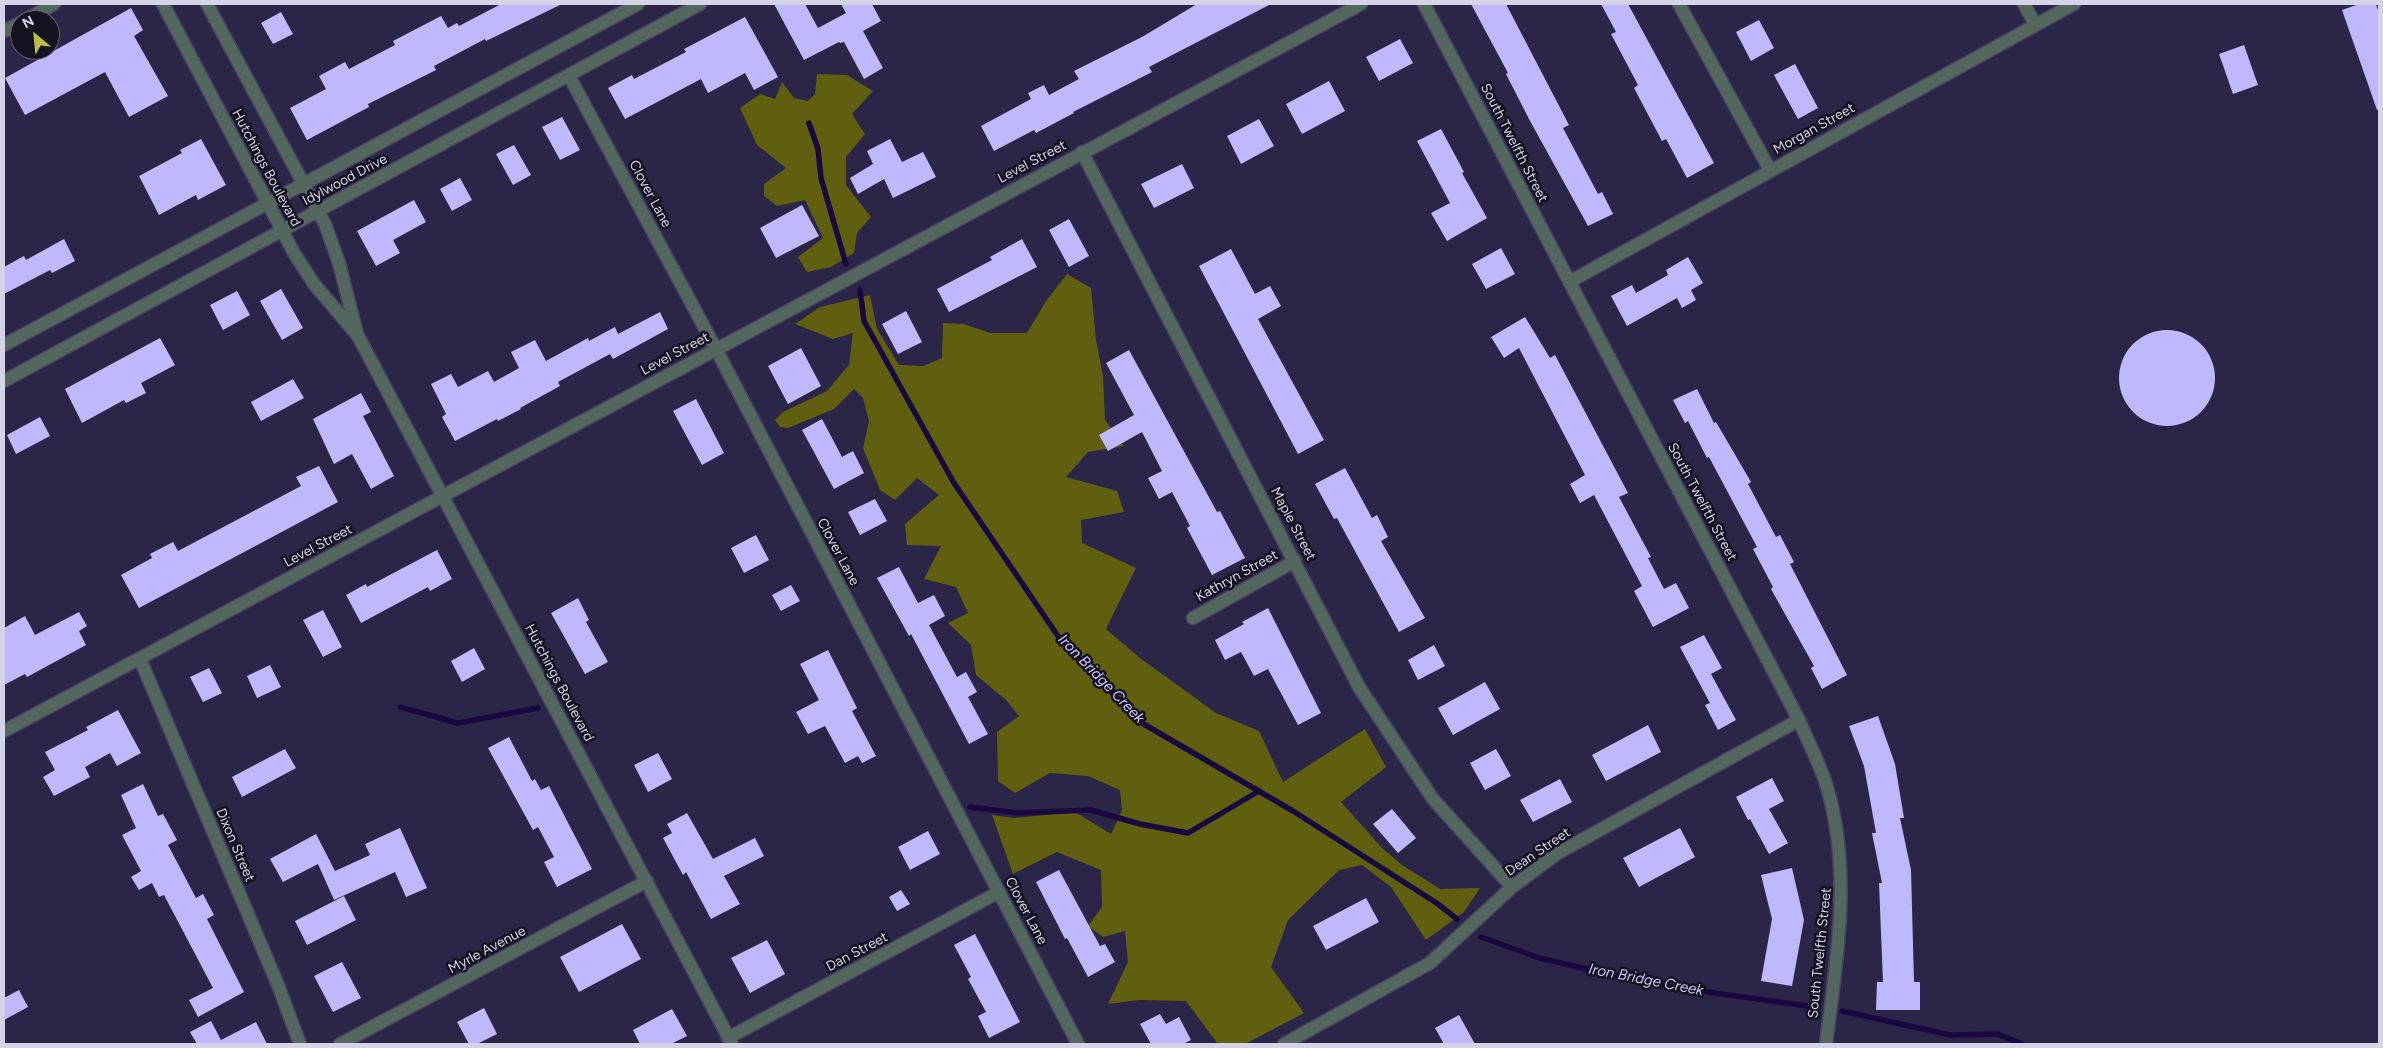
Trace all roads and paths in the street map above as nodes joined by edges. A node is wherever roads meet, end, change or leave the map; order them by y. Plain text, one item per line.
1 (163, 4) edge
2 (207, 4) edge
3 (638, 4) edge
4 (700, 4) edge
5 (1361, 4) edge
6 (1424, 4) edge
7 (1679, 4) edge
8 (2024, 4) edge
9 (2074, 4) edge
10 (2035, 24) junction
11 (569, 76) junction
12 (1082, 152) junction
13 (1770, 170) junction
14 (304, 184) junction
15 (268, 204) junction
16 (319, 211) junction
17 (283, 231) junction
18 (1569, 282) junction
19 (358, 336) junction
20 (4, 345) edge
21 (716, 349) junction
22 (4, 381) edge
23 (443, 496) junction
24 (1295, 561) junction
25 (1193, 618) dead end
26 (140, 659) junction
27 (1799, 720) junction
28 (4, 731) edge
29 (647, 882) junction
30 (1512, 887) junction
31 (999, 892) junction
32 (730, 1041) edge
33 (300, 1044) edge
34 (340, 1044) edge
35 (1078, 1044) edge
36 (1284, 1044) edge
37 (1826, 1044) edge

1 - 15 street, Hutchings Boulevard
2 - 14 street, Hutchings Boulevard
3 - 14 street, Idylwood Drive
4 - 11 street, Idylwood Drive
5 - 12 street, Level Street
6 - 18 street, South Twelfth Street
7 - 13 street
8 - 10 street
9 - 10 street, Morgan Street
10 - 13 street, Morgan Street
11 - 16 street, Idylwood Drive
11 - 21 street, Clover Lane
12 - 21 street, Level Street
12 - 24 street, Maple Street
13 - 18 street, Morgan Street
14 - 15 street, Idylwood Drive
14 - 16 street, Hutchings Boulevard
15 - 17 street, Hutchings Boulevard
15 - 20 street, Idylwood Drive
16 - 17 street, Idylwood Drive
16 - 19 street, Hutchings Boulevard
17 - 19 street, Hutchings Boulevard
17 - 22 street, Idylwood Drive
18 - 27 street, South Twelfth Street
19 - 23 street, Hutchings Boulevard
21 - 23 street, Level Street
21 - 31 street, Clover Lane
23 - 26 street, Level Street
23 - 29 street, Hutchings Boulevard
24 - 25 street, Kathryn Street
24 - 30 street, Maple Street
26 - 28 street, Level Street
26 - 33 street, Dixon Street
27 - 30 street, Dean Street
27 - 37 street, South Twelfth Street
29 - 32 street, Hutchings Boulevard
29 - 34 street, Myrle Avenue
30 - 36 street, Dean Street
31 - 32 street, Dan Street
31 - 35 street, Clover Lane

